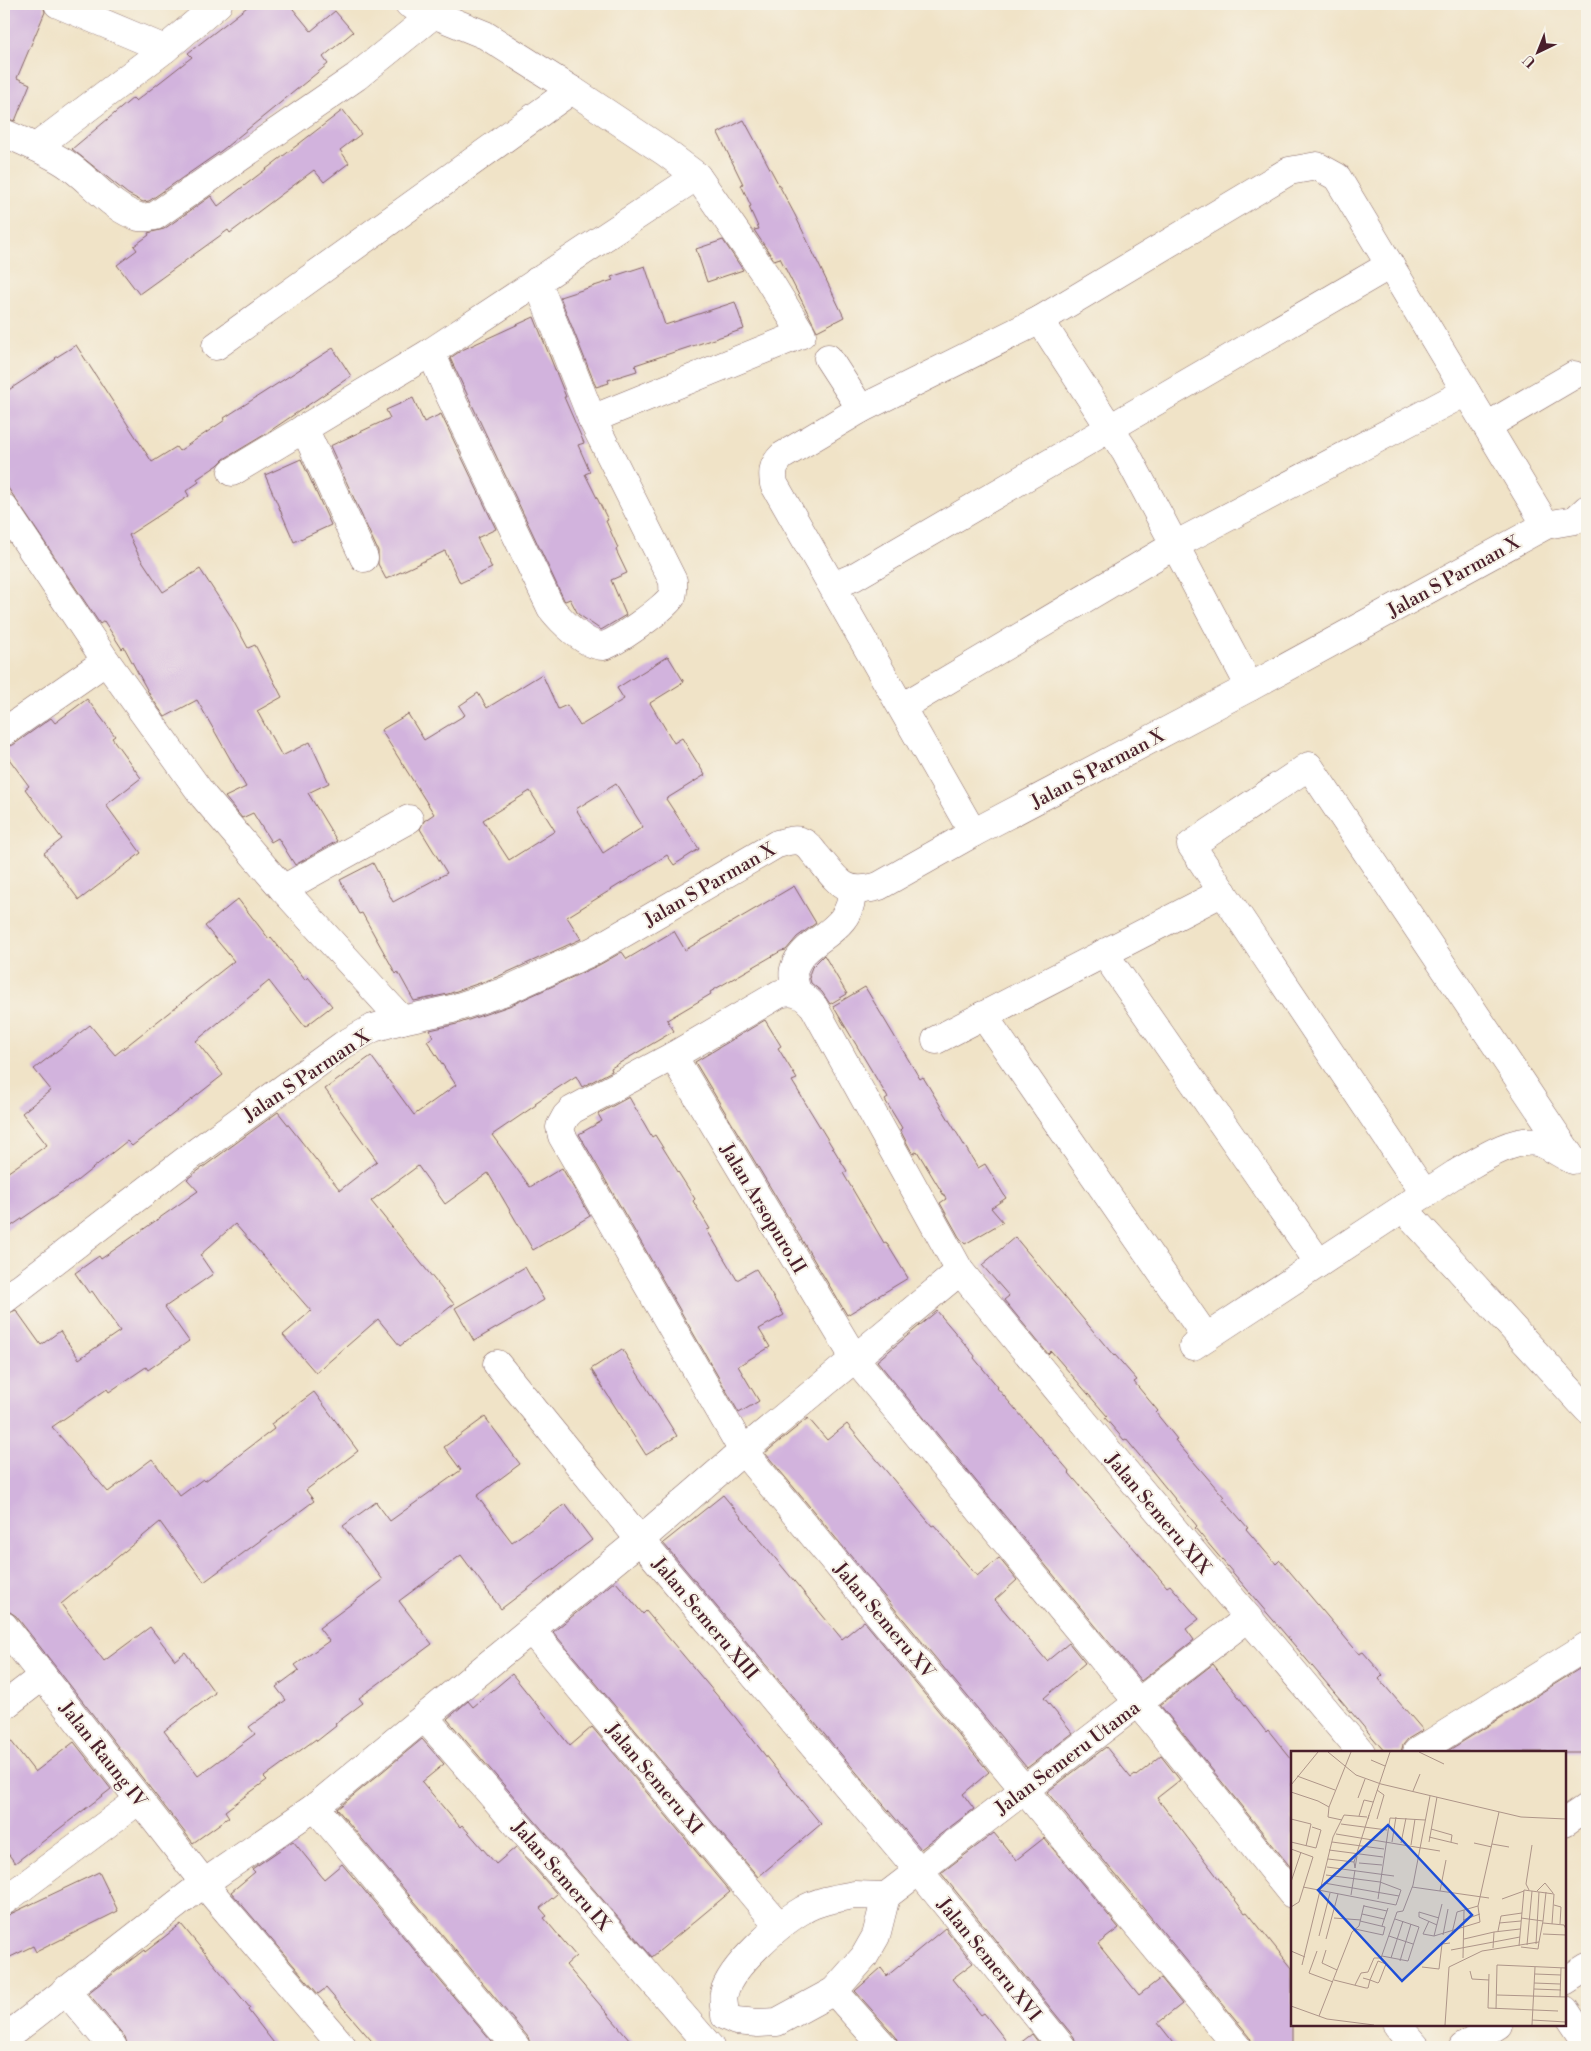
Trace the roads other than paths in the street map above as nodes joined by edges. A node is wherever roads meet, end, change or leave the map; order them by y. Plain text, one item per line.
1 (58, 4) edge
2 (218, 4) edge
3 (409, 4) edge
4 (434, 14) junction
5 (165, 49) junction
6 (572, 90) junction
7 (4, 132) edge
8 (36, 147) junction
9 (697, 176) junction
10 (1390, 265) junction
11 (537, 281) junction
12 (1040, 320) junction
13 (216, 346) dead end
14 (431, 352) junction
15 (828, 358) dead end
16 (1574, 375) dead end
17 (1466, 392) junction
18 (861, 409) junction
19 (592, 420) junction
20 (1487, 426) junction
21 (304, 428) junction
22 (1111, 428) junction
23 (232, 472) dead end
24 (4, 508) edge
25 (1587, 509) edge
26 (1546, 525) junction
27 (1175, 545) junction
28 (364, 558) dead end
29 (833, 586) junction
30 (106, 661) junction
31 (1250, 687) junction
32 (902, 708) junction
33 (4, 732) edge
34 (408, 819) dead end
35 (974, 833) junction
36 (284, 889) junction
37 (852, 889) junction
38 (1223, 892) junction
39 (1104, 953) junction
40 (797, 992) junction
41 (983, 1015) junction
42 (402, 1020) junction
43 (936, 1040) dead end
44 (673, 1056) junction
45 (1580, 1165) edge
46 (1414, 1201) junction
47 (1319, 1263) junction
48 (960, 1271) junction
49 (4, 1300) edge
50 (855, 1359) junction
51 (497, 1364) dead end
52 (1587, 1409) edge
53 (743, 1451) junction
54 (640, 1540) junction
55 (1248, 1618) junction
56 (4, 1626) edge
57 (531, 1630) junction
58 (1587, 1646) edge
59 (43, 1676) junction
60 (1138, 1702) junction
61 (4, 1706) edge
62 (425, 1718) junction
63 (1360, 1751) edge
64 (1419, 1751) edge
65 (1026, 1789) junction
66 (139, 1800) junction
67 (315, 1807) junction
68 (1587, 1807) edge
69 (1566, 1821) edge
70 (918, 1870) junction
71 (204, 1882) junction
72 (1291, 1893) edge
73 (886, 1896) junction
74 (4, 1901) edge
75 (780, 1926) junction
76 (1587, 1967) edge
77 (1566, 1980) edge
78 (65, 1990) junction
79 (834, 1991) junction
80 (1566, 2012) edge
81 (725, 2016) junction
82 (1398, 2026) edge
83 (1496, 2026) edge
84 (4, 2039) edge
85 (696, 2043) edge
86 (1587, 2043) edge
87 (113, 2047) edge
88 (343, 2047) edge
89 (516, 2047) edge
90 (884, 2047) edge
91 (1062, 2047) edge
92 (1238, 2047) edge
93 (1416, 2047) edge
94 (1463, 2047) edge

1 - 5 street
2 - 5 street
3 - 4 street
4 - 6 street
4 - 8 street
5 - 8 street
6 - 9 street
6 - 13 street
7 - 8 street
9 - 11 street
9 - 19 street
10 - 12 street
10 - 17 street
10 - 22 street
11 - 14 street
11 - 19 street
12 - 18 street
12 - 22 street
14 - 19 street
14 - 21 street
15 - 18 street
16 - 20 street
17 - 20 street
17 - 27 street
18 - 29 street
20 - 26 street
21 - 23 street
21 - 28 street
22 - 27 street
22 - 29 street
24 - 30 street
25 - 26 street, Jalan S Parman X
26 - 31 street, Jalan S Parman X
27 - 31 street
27 - 32 street
29 - 32 street
30 - 33 street
30 - 36 street
31 - 35 street, Jalan S Parman X
32 - 35 street
34 - 36 street
35 - 37 street, Jalan S Parman X
36 - 42 street
37 - 40 street
37 - 42 street, Jalan S Parman X
38 - 39 street
38 - 45 street
38 - 46 street
39 - 41 street
39 - 47 street
40 - 44 street, Jalan Semeru XV
40 - 48 street, Jalan Semeru XIX
41 - 43 street
41 - 47 street
42 - 49 street, Jalan S Parman X
44 - 50 street, Jalan Arsopuro.II
44 - 53 street, Jalan Semeru XV
45 - 46 street
46 - 47 street
46 - 52 street
48 - 50 street
48 - 55 street, Jalan Semeru XIX
50 - 53 street
50 - 60 street, Jalan Arsopuro.II
51 - 54 street, Jalan Semeru XIII
53 - 54 street
53 - 65 street, Jalan Semeru XV
54 - 57 street
54 - 70 street, Jalan Semeru XIII
55 - 60 street, Jalan Semeru Utama
55 - 63 street, Jalan Semeru XIX
56 - 59 street, Jalan Raung IV
57 - 62 street
57 - 75 street, Jalan Semeru XI
58 - 64 street
59 - 61 street
59 - 66 street, Jalan Raung IV
60 - 65 street, Jalan Semeru Utama
60 - 72 street, Jalan Arsopuro.II
62 - 67 street
62 - 85 street, Jalan Semeru IX
65 - 70 street, Jalan Semeru Utama
65 - 92 street, Jalan Semeru XV
66 - 71 street, Jalan Raung IV
66 - 74 street
67 - 71 street
67 - 89 street
68 - 69 street
70 - 73 street, Jalan Semeru Utama
70 - 91 street, Jalan Semeru XVI
71 - 78 street
71 - 88 street, Jalan Raung IV
73 - 75 street
73 - 79 street
75 - 81 street
76 - 77 street
78 - 84 street
78 - 87 street
79 - 81 street
79 - 90 street
80 - 86 street
81 - 85 street
82 - 93 street
83 - 94 street

